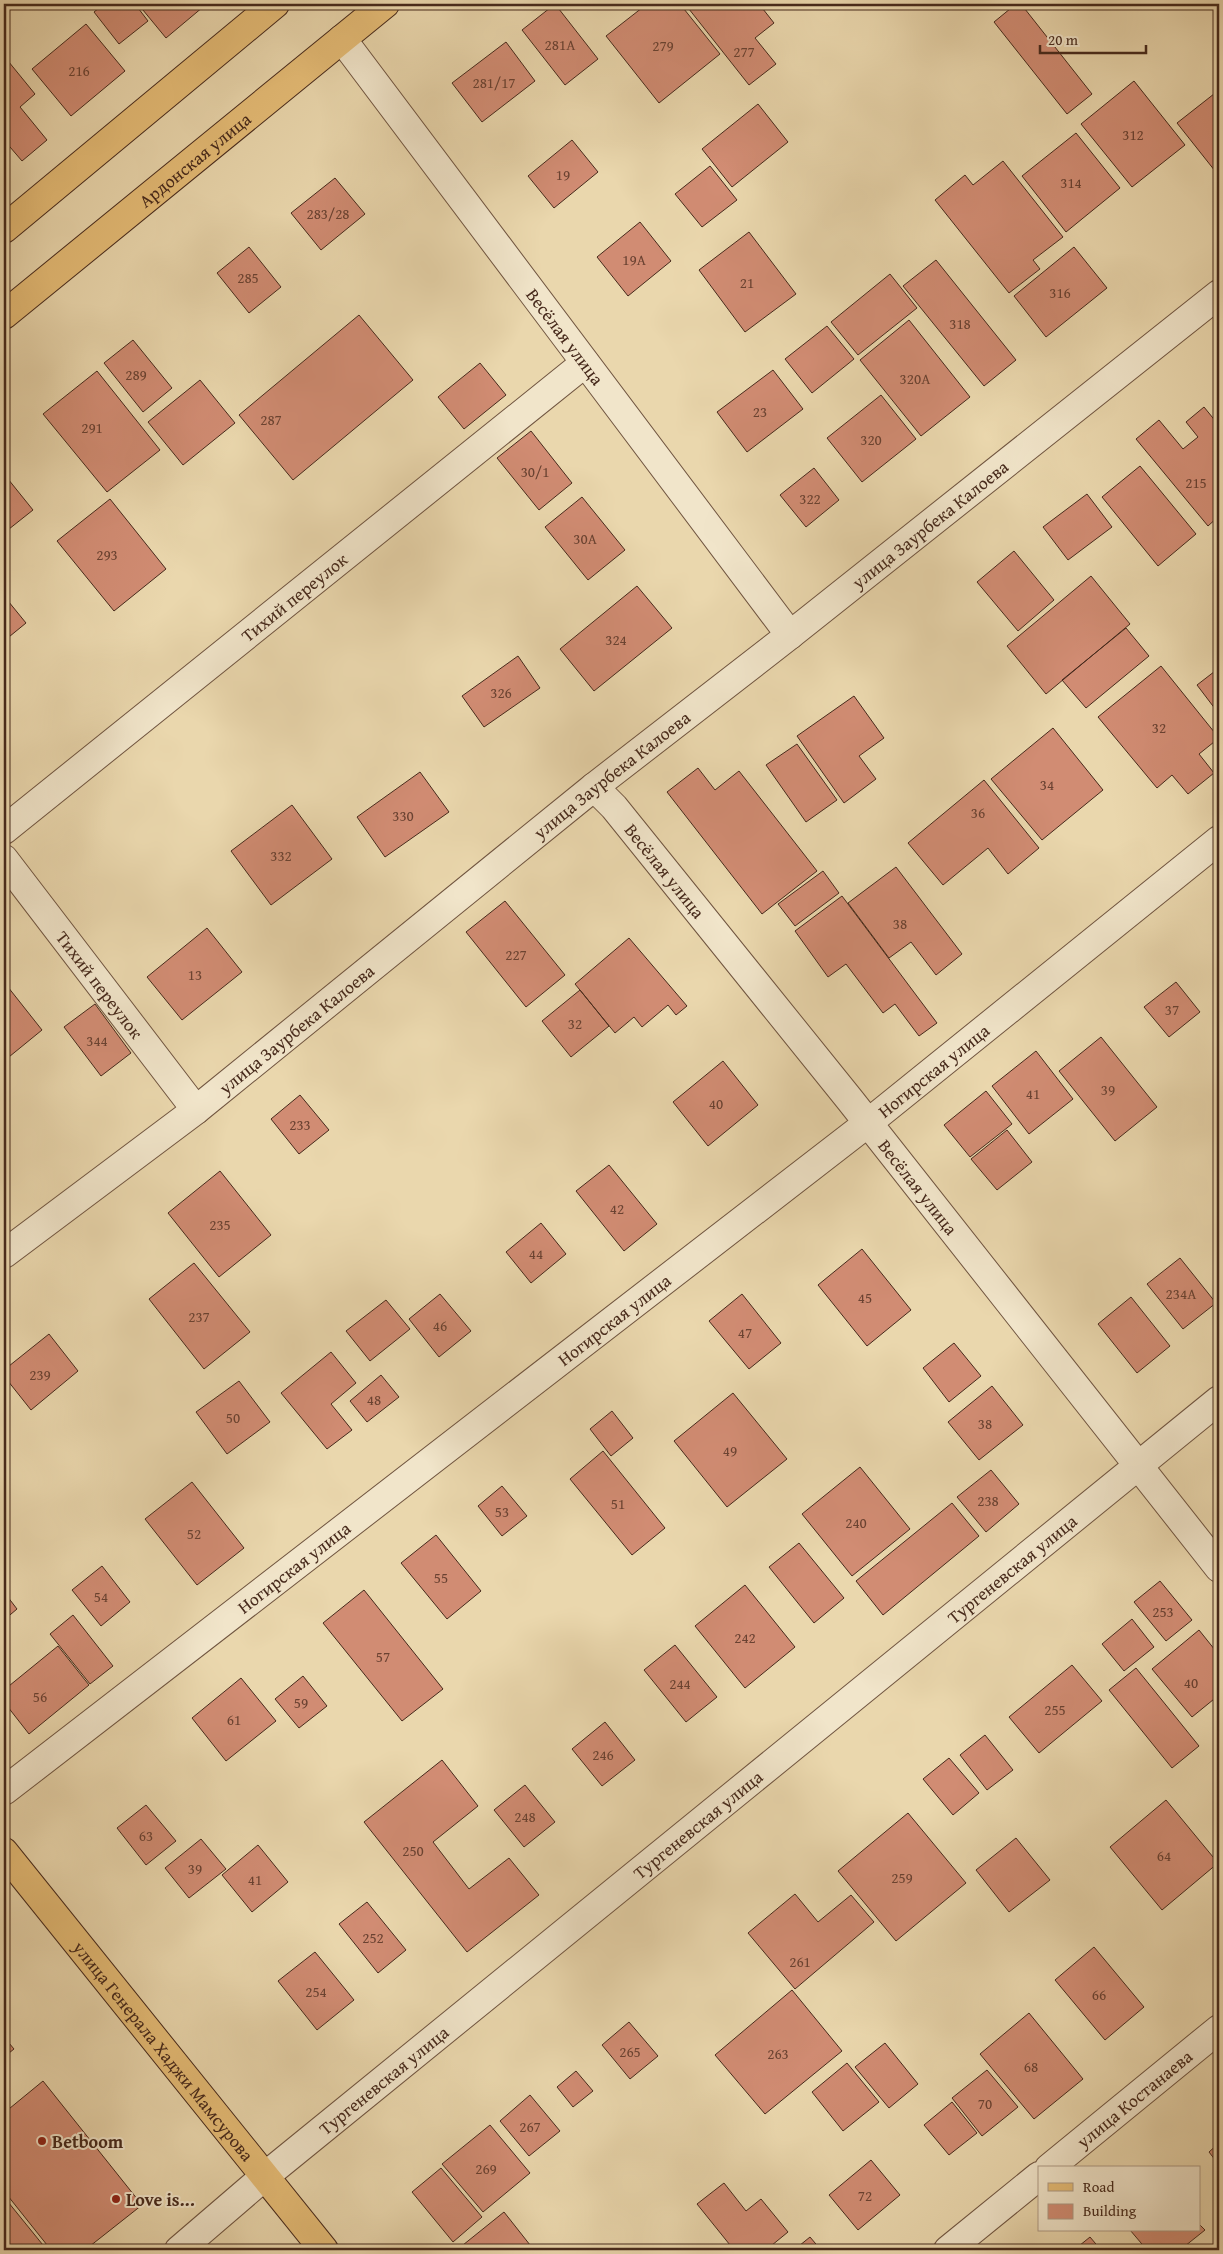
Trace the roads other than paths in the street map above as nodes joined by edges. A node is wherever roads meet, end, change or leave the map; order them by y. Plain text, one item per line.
1 (275, 4) edge
2 (385, 4) edge
3 (342, 39) junction
4 (4, 228) edge
5 (1219, 294) edge
6 (4, 315) edge
7 (585, 363) junction
8 (790, 635) junction
9 (594, 787) junction
10 (4, 830) edge
11 (1219, 840) edge
12 (4, 859) edge
13 (196, 1110) junction
14 (868, 1123) junction
15 (4, 1254) edge
16 (1219, 1400) edge
17 (1138, 1467) junction
18 (1219, 1568) edge
19 (4, 1791) edge
20 (4, 1852) edge
21 (1219, 2029) edge
22 (1051, 2166) edge
23 (264, 2177) junction
24 (1038, 2177) edge
25 (179, 2250) edge
26 (324, 2250) edge
27 (948, 2250) edge

1 - 4 main road
2 - 3 main road, Ардонская улица
3 - 6 main road, Ардонская улица
3 - 7 street, Весёлая улица
5 - 8 street, улица Заурбека Калоева
7 - 8 street, Весёлая улица
7 - 10 street, Тихий переулок
8 - 9 street, улица Заурбека Калоева
9 - 13 street, улица Заурбека Калоева
9 - 14 street, Весёлая улица
11 - 14 street, Ногирская улица
12 - 13 street, Тихий переулок
13 - 15 street, улица Заурбека Калоева
14 - 17 street, Весёлая улица
14 - 19 street, Ногирская улица
16 - 17 street, Тургеневская улица
17 - 18 street, Весёлая улица
17 - 23 street, Тургеневская улица
20 - 23 main road, улица Генерала Хаджи Мамсурова
21 - 22 street, улица Костанаева
23 - 25 street, Тургеневская улица
23 - 26 main road, улица Генерала Хаджи Мамсурова
24 - 27 street

